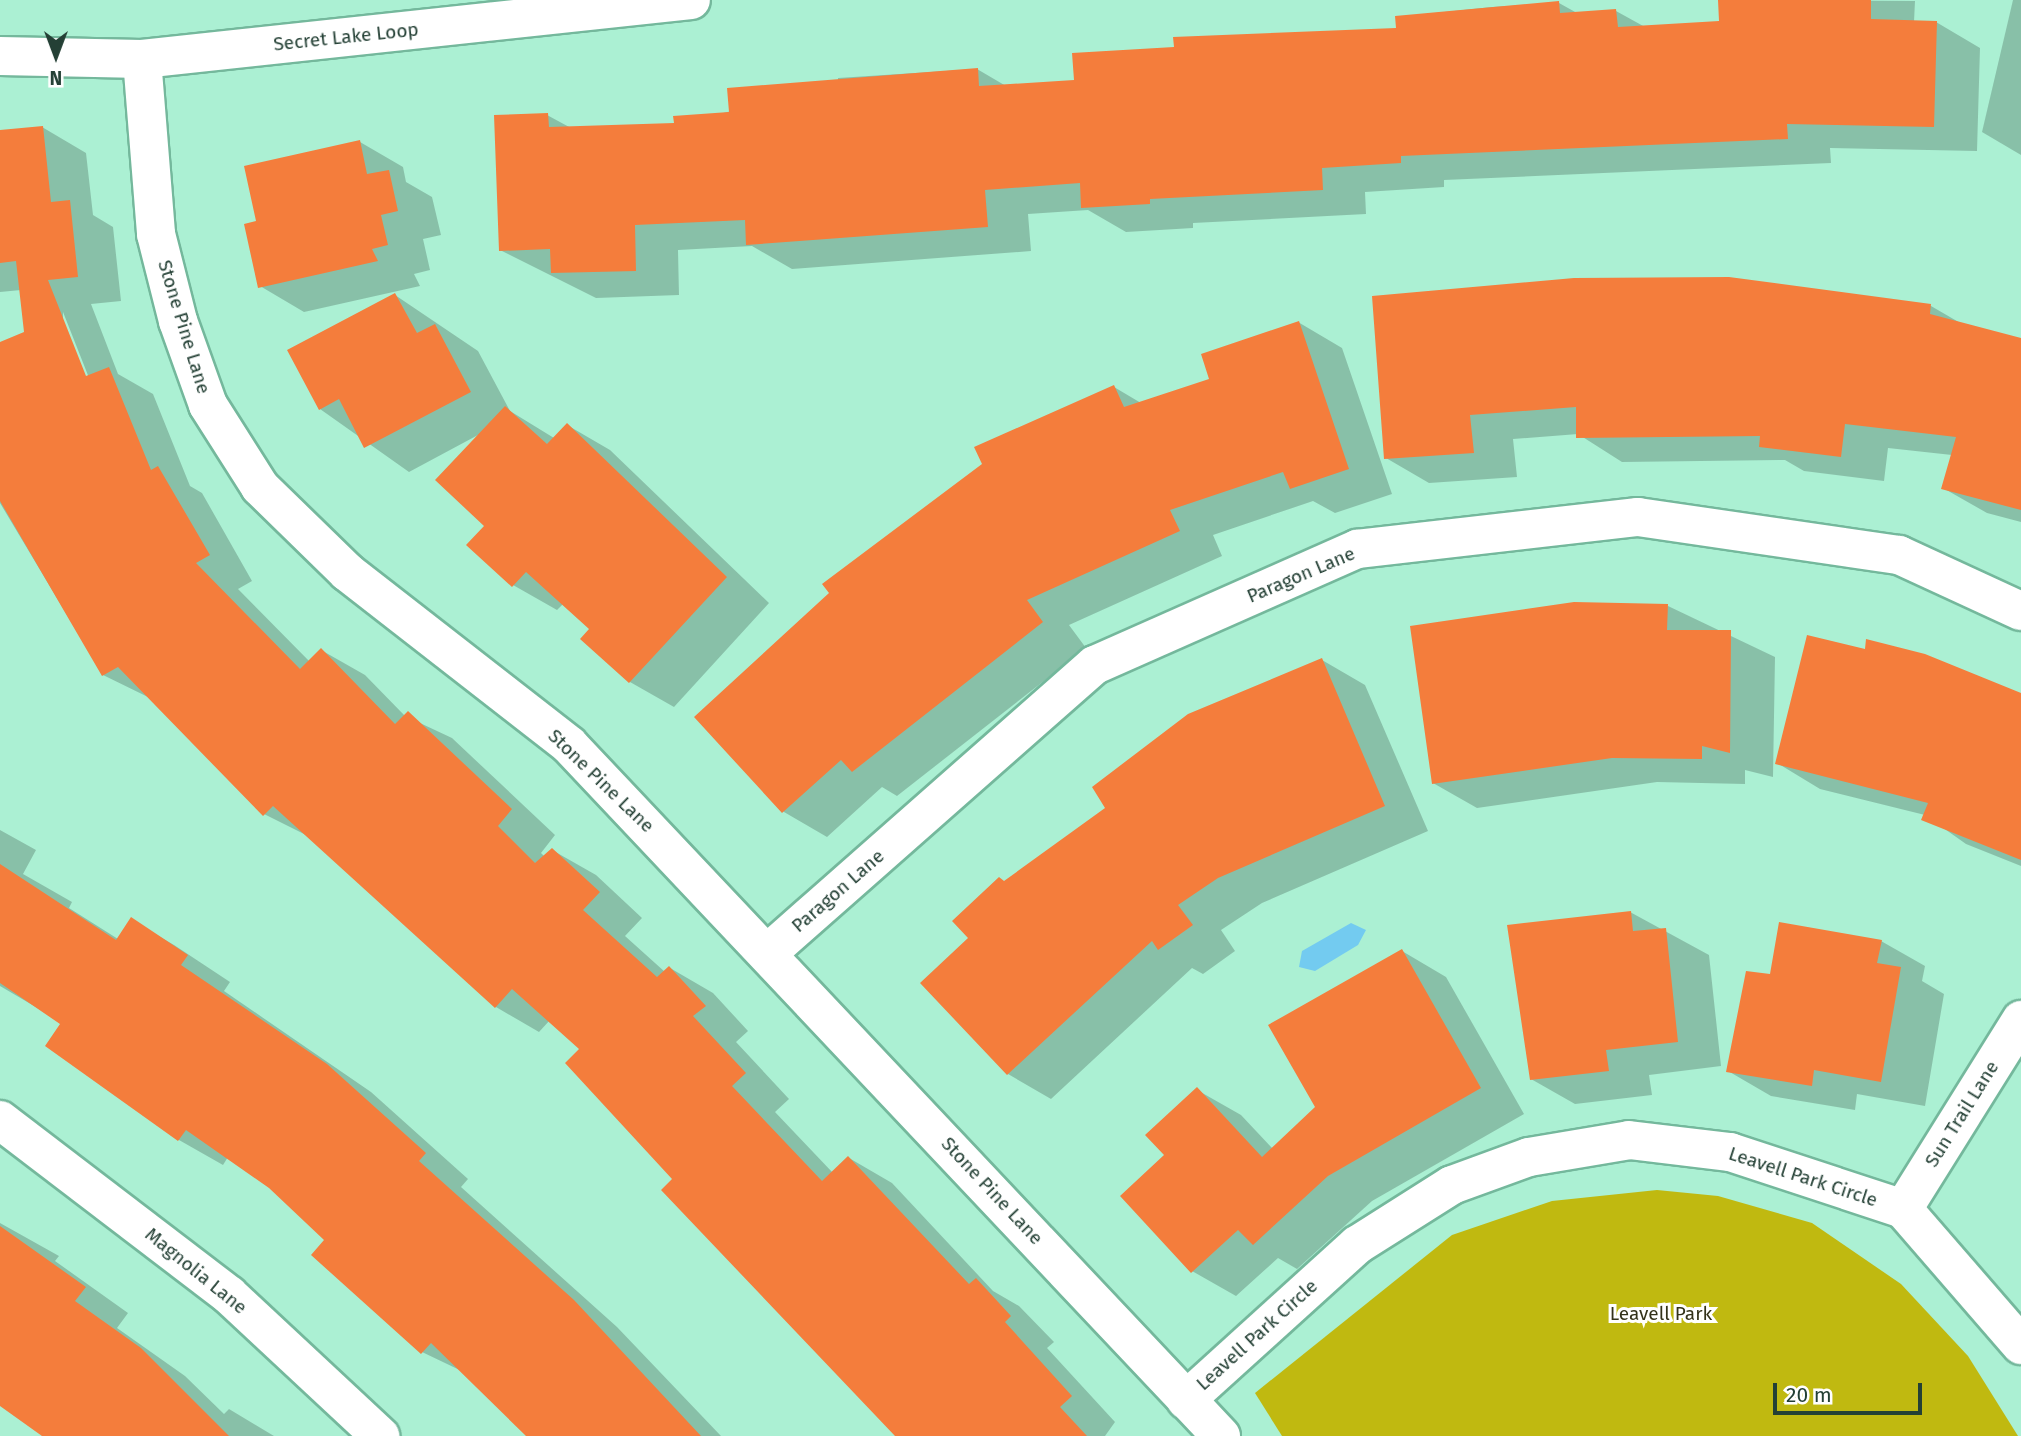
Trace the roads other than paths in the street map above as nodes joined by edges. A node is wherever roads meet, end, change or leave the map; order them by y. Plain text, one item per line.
1 (691, 0) edge
2 (0, 56) edge
3 (142, 59) junction
4 (2021, 611) edge
5 (769, 952) junction
6 (2021, 1020) edge
7 (0, 1120) edge
8 (1903, 1209) junction
9 (2021, 1345) edge
10 (1185, 1400) junction
11 (380, 1436) edge
12 (1222, 1436) edge

1 - 3 street, Secret Lake Loop
2 - 3 street, Secret Lake Loop
3 - 5 street, Stone Pine Lane
4 - 5 street, Paragon Lane
5 - 10 street, Stone Pine Lane
6 - 8 street, Sun Trail Lane
7 - 11 street, Magnolia Lane
8 - 9 street, Leavell Park Circle
8 - 10 street, Leavell Park Circle
10 - 12 street, Stone Pine Lane

